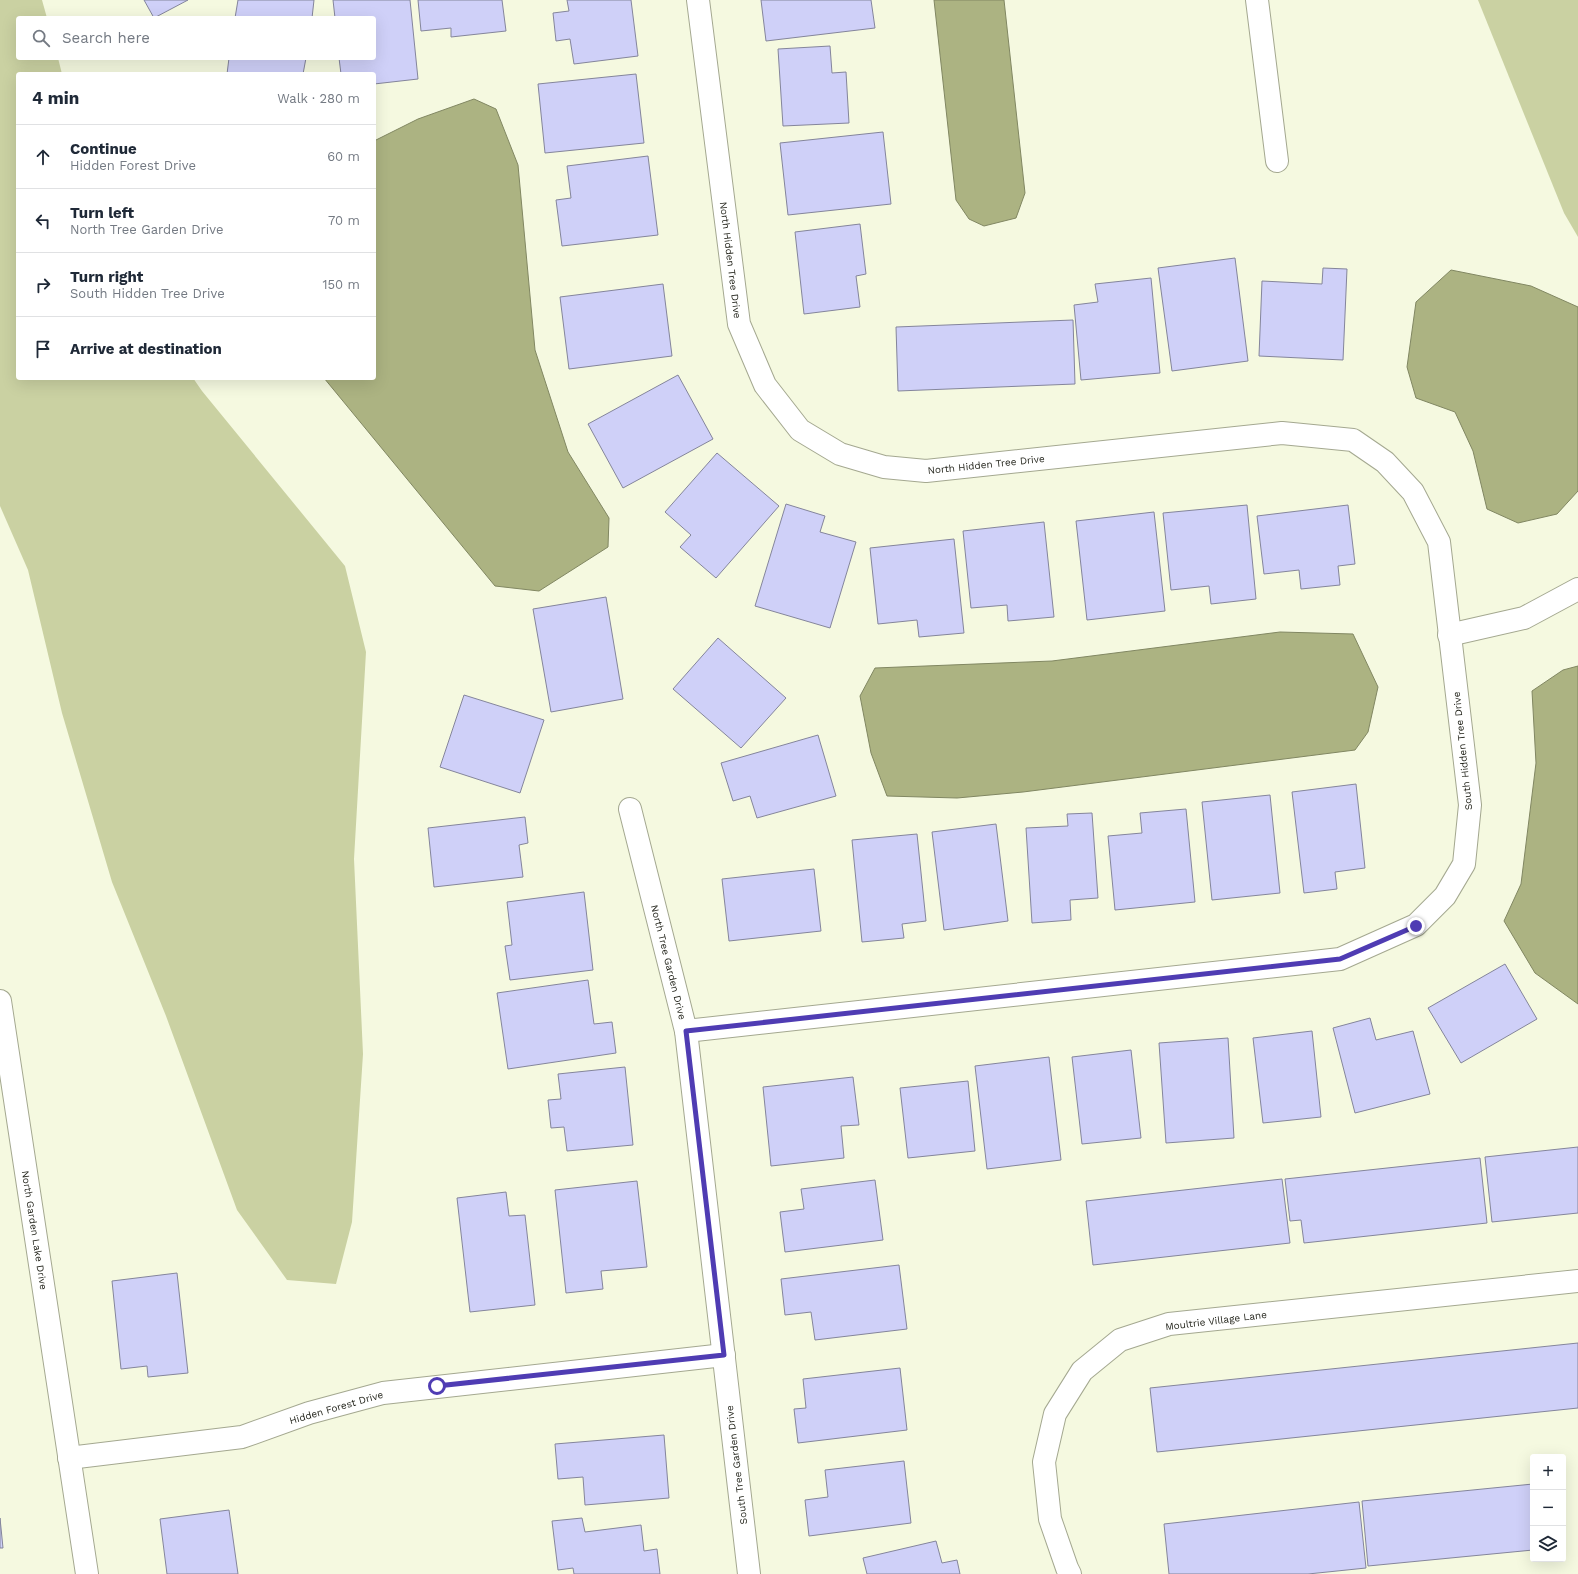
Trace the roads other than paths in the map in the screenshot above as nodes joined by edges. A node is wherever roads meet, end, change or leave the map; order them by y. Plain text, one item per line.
1 (698, 0) edge
2 (1257, 0) edge
3 (1277, 161) dead end
4 (1578, 589) edge
5 (1450, 635) junction
6 (630, 809) dead end
7 (0, 1002) edge
8 (686, 1031) junction
9 (1578, 1281) edge
10 (724, 1355) junction
11 (69, 1458) junction
12 (87, 1574) edge
13 (749, 1574) edge
14 (1070, 1574) edge

1 - 5 street, North Hidden Tree Drive
2 - 3 street
4 - 5 street
5 - 8 street, South Hidden Tree Drive
6 - 8 street, North Tree Garden Drive
7 - 11 street, North Garden Lake Drive
8 - 10 street, North Tree Garden Drive
9 - 14 street, Moultrie Village Lane
10 - 11 street, Hidden Forest Drive
10 - 13 street, South Tree Garden Drive
11 - 12 street, North Garden Lake Drive

